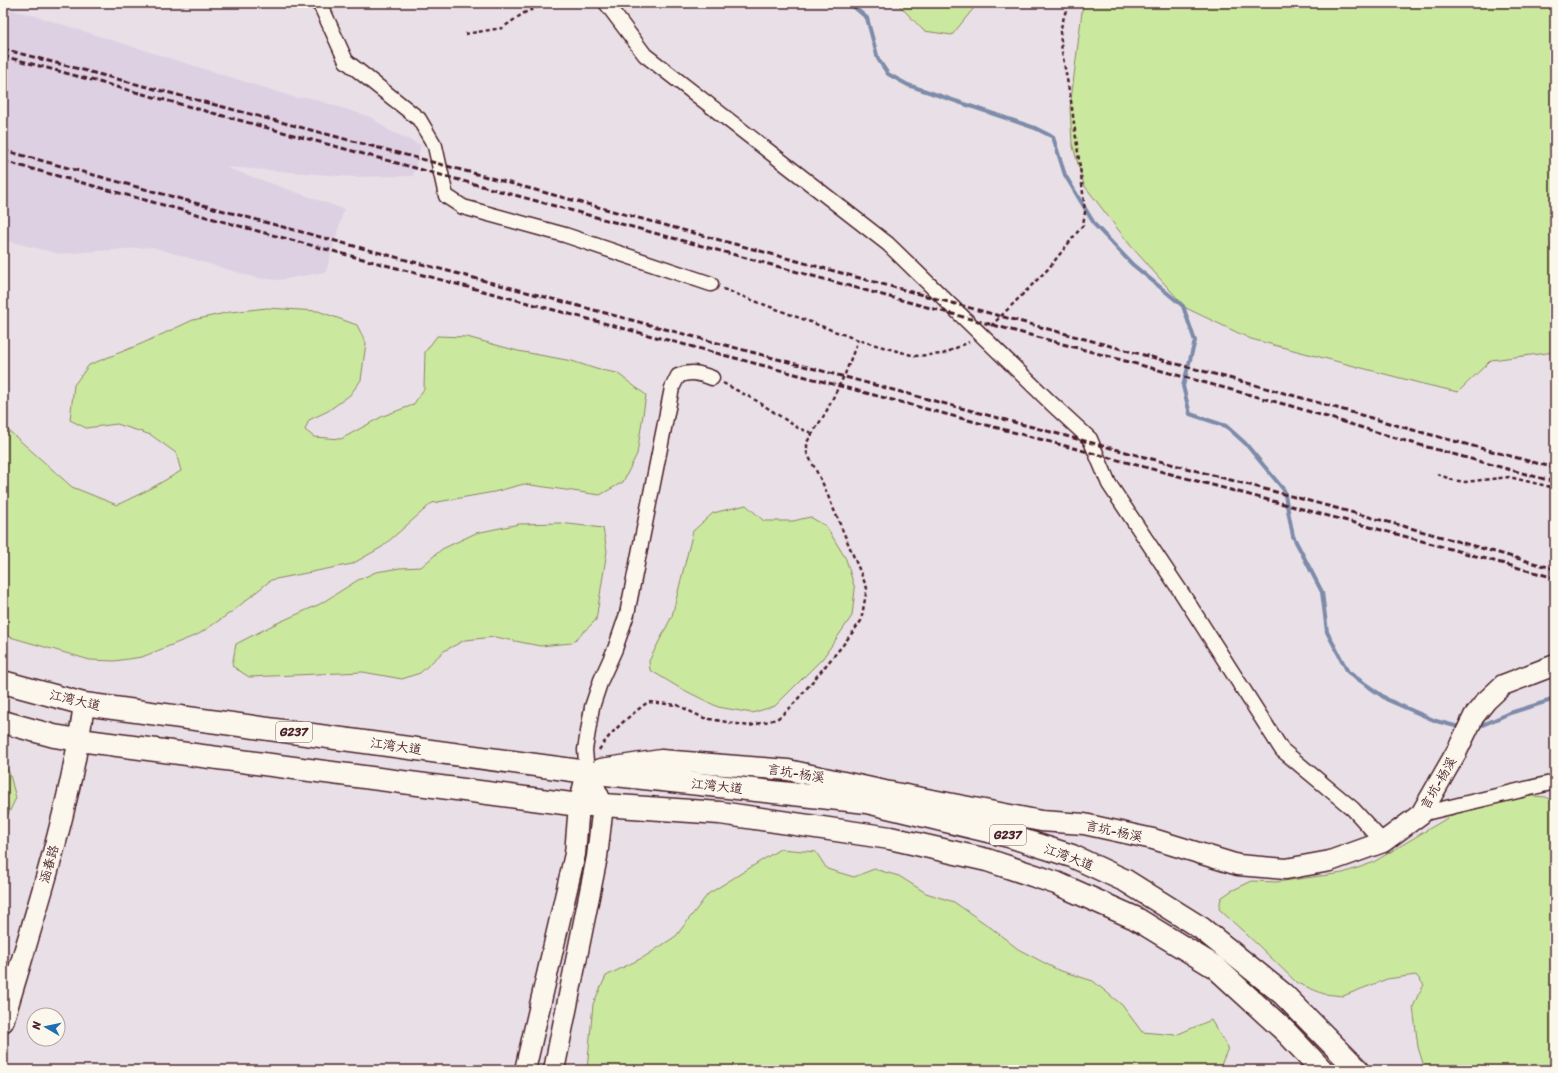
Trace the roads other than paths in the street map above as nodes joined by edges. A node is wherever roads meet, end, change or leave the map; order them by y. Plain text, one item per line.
1 (317, 3) edge
2 (606, 3) edge
3 (711, 284) road end
4 (712, 378) road end
5 (1555, 665) edge
6 (3, 682) edge
7 (84, 704) junction
8 (3, 722) edge
9 (79, 740) junction
10 (587, 772) junction
11 (1555, 782) edge
12 (579, 805) junction
13 (603, 805) junction
14 (1421, 814) junction
15 (1384, 842) junction
16 (3, 1022) edge
17 (525, 1070) edge
18 (554, 1070) edge
19 (1322, 1070) edge
20 (1358, 1070) edge

1 - 3 street
2 - 15 street
4 - 10 street
5 - 14 main road, 言坑-杨溪
6 - 7 highway, 江湾大道 / G237
7 - 9 main road, 涵春路
7 - 10 highway, 江湾大道 / G237
8 - 9 highway, 江湾大道 / G237
9 - 12 highway, 江湾大道 / G237
9 - 16 main road, 涵春路
10 - 12 main road
10 - 13 main road
10 - 15 main road, 言坑-杨溪
10 - 20 highway, 江湾大道 / G237
11 - 14 street
12 - 13 highway, 江湾大道 / G237
12 - 17 main road
13 - 18 main road
13 - 19 highway, 江湾大道 / G237
14 - 15 main road, 言坑-杨溪

